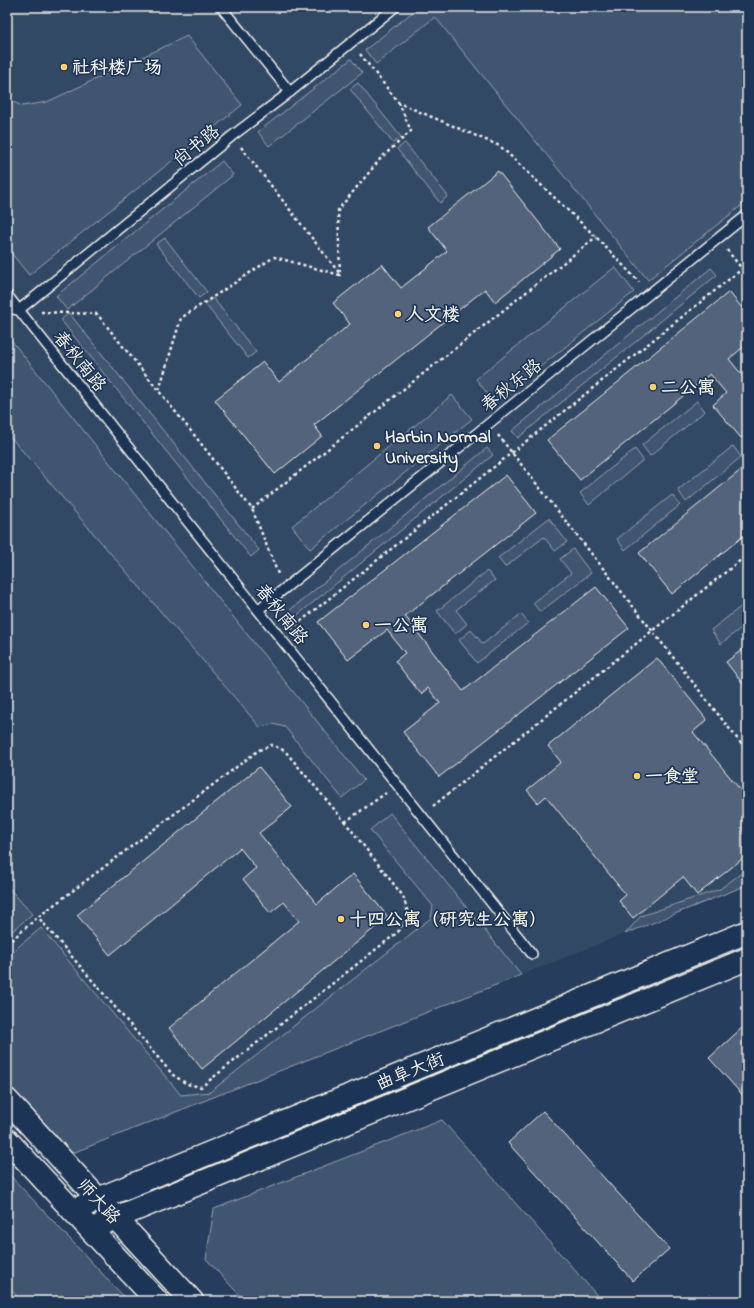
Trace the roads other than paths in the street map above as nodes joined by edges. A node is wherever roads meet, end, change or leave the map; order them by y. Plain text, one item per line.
1 (221, 7) edge
2 (395, 7) edge
3 (290, 92) junction
4 (747, 215) edge
5 (7, 295) edge
6 (7, 308) edge
7 (19, 310) junction
8 (258, 610) junction
9 (747, 932) edge
10 (532, 954) dead end
11 (747, 959) edge
12 (7, 1100) edge
13 (7, 1140) edge
14 (98, 1199) junction
15 (73, 1211) junction
16 (115, 1218) junction
17 (91, 1230) junction
18 (157, 1301) edge
19 (192, 1301) edge

1 - 3 lane
2 - 3 lane, 尚书路
3 - 7 lane, 尚书路
4 - 8 lane, 春秋东路
5 - 7 lane, 春秋南路
6 - 7 lane
7 - 8 lane, 春秋南路
8 - 10 lane, 春秋南路
9 - 14 street, 曲阜大街
11 - 16 street, 曲阜大街
12 - 14 street, 师大路
13 - 15 street, 师大路
14 - 15 street, 曲阜大街
14 - 16 street, 师大路
15 - 17 street, 师大路
16 - 17 street, 曲阜大街
16 - 19 street, 师大路
17 - 18 street, 师大路

